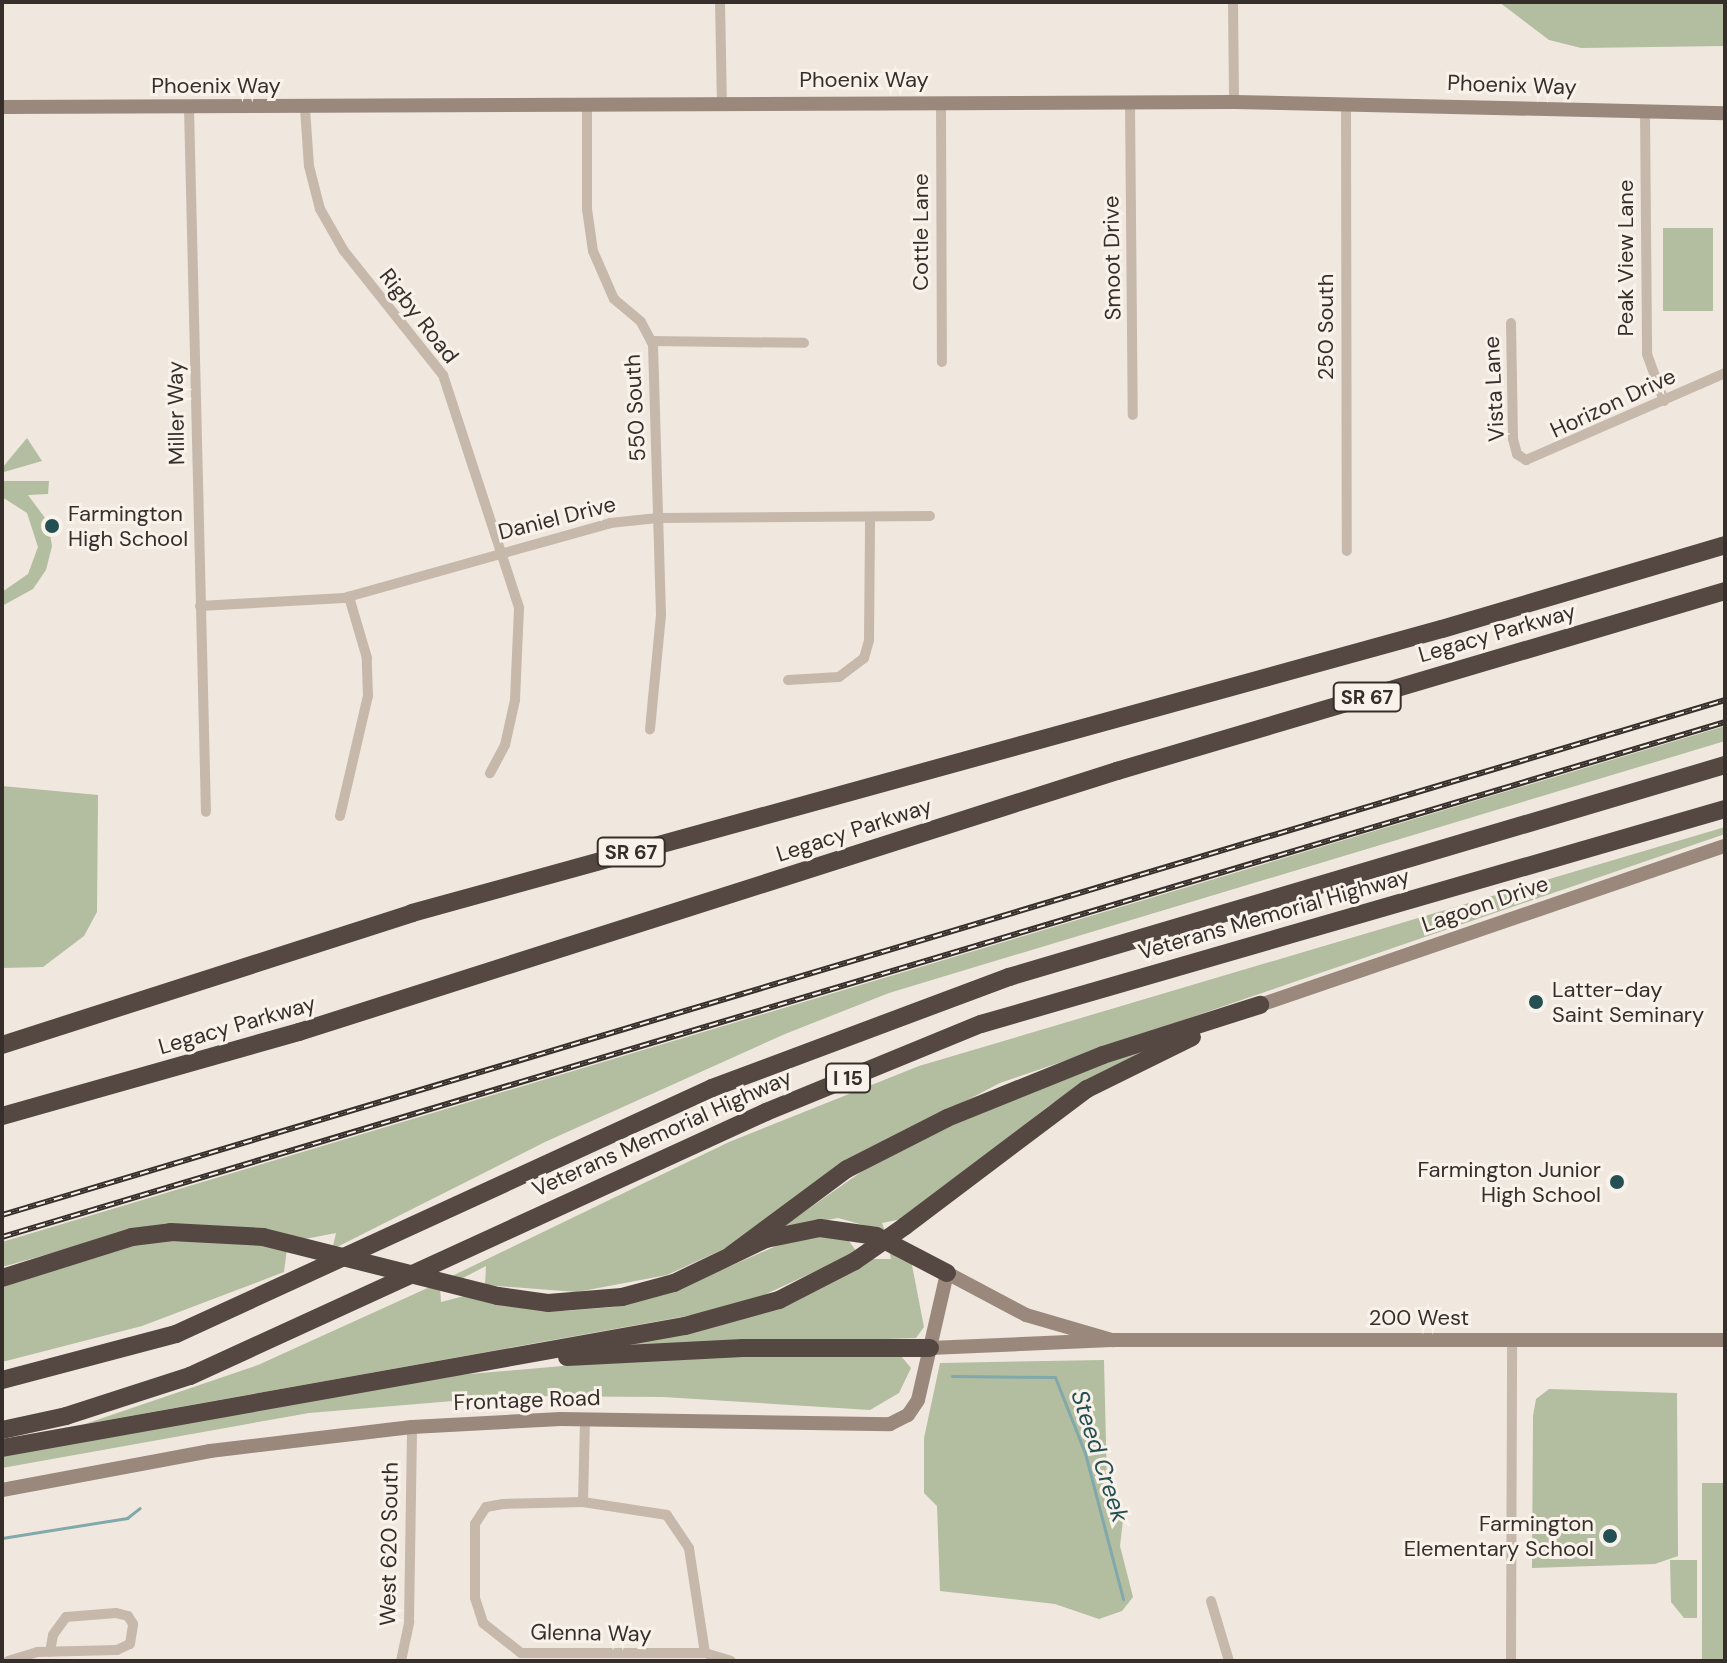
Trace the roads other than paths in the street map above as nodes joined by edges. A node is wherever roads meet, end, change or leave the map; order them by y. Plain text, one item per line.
1 (720, 2) edge
2 (1233, 2) edge
3 (941, 102) junction
4 (1130, 102) junction
5 (1234, 102) junction
6 (722, 103) junction
7 (1346, 103) junction
8 (587, 105) junction
9 (2, 107) edge
10 (189, 108) junction
11 (305, 108) junction
12 (1645, 112) junction
13 (1725, 113) edge
14 (1511, 323) dead end
15 (651, 341) junction
16 (804, 343) dead end
17 (942, 362) dead end
18 (1725, 373) edge
19 (1664, 401) junction
20 (1133, 415) dead end
21 (1517, 454) joint
22 (930, 516) dead end
23 (870, 517) junction
24 (658, 518) junction
25 (1725, 545) edge
26 (1347, 551) dead end
27 (502, 553) junction
28 (1724, 591) edge
29 (349, 597) junction
30 (200, 606) junction
31 (788, 680) dead end
32 (650, 729) dead end
33 (1725, 765) edge
34 (490, 773) dead end
35 (1725, 809) edge
36 (206, 812) dead end
37 (340, 816) dead end
38 (1725, 846) edge
39 (1260, 1005) junction
40 (2, 1045) edge
41 (2, 1116) edge
42 (731, 1255) junction
43 (947, 1273) junction
44 (2, 1278) edge
45 (1112, 1340) junction
46 (1512, 1340) junction
47 (1725, 1340) edge
48 (930, 1348) junction
49 (492, 1361) junction
50 (2, 1380) edge
51 (585, 1419) junction
52 (412, 1427) junction
53 (2, 1430) edge
54 (2, 1448) edge
55 (2, 1490) edge
56 (583, 1502) junction
57 (1211, 1601) dead end
58 (50, 1652) junction
59 (705, 1653) junction
60 (8, 1661) edge
61 (401, 1661) edge
62 (731, 1661) edge
63 (1229, 1661) edge
64 (1511, 1661) edge

1 - 6 street
2 - 5 street
3 - 4 street, Phoenix Way
3 - 6 street, Phoenix Way
3 - 17 street, Cottle Lane
4 - 5 street, Phoenix Way
4 - 20 street, Smoot Drive
5 - 7 street, Phoenix Way
6 - 8 street, Phoenix Way
7 - 12 street, Phoenix Way
7 - 26 street, 250 South
8 - 11 street, Phoenix Way
8 - 15 street, 550 South
9 - 10 street, Phoenix Way
10 - 11 street, Phoenix Way
10 - 30 street, Miller Way
11 - 27 street, Rigby Road
12 - 13 street, Phoenix Way
12 - 19 street, Peak View Lane
14 - 21 street, Vista Lane
15 - 16 street
15 - 24 street, 550 South
18 - 19 street, Horizon Drive
19 - 21 street, Horizon Drive
22 - 23 street, Daniel Drive
23 - 24 street, Daniel Drive
23 - 31 street
24 - 27 street, Daniel Drive
24 - 32 street, 550 South
25 - 40 highway, Legacy Parkway / SR 67
27 - 29 street, Daniel Drive
27 - 34 street, Rigby Road
28 - 41 highway, Legacy Parkway / SR 67
29 - 30 street, Daniel Drive
29 - 37 street
30 - 36 street, Miller Way
33 - 50 highway, Veterans Memorial Highway / I 15
35 - 53 highway, Veterans Memorial Highway / I 15
38 - 39 street, Lagoon Drive
39 - 42 highway
39 - 49 highway, bridge
42 - 43 highway
42 - 44 highway, bridge
43 - 45 street
43 - 48 street, Frontage Road
45 - 46 street, 200 West
45 - 48 street
46 - 47 street, 200 West
46 - 64 street
48 - 49 highway
48 - 51 street, Frontage Road
49 - 54 highway
51 - 52 street, Frontage Road
51 - 56 street
52 - 55 street, Frontage Road
52 - 61 street, West 620 South
56 - 59 street
56 - 59 street, Glenna Way
57 - 63 street
58 - 58 street
58 - 60 street
59 - 62 street, Glenna Way

